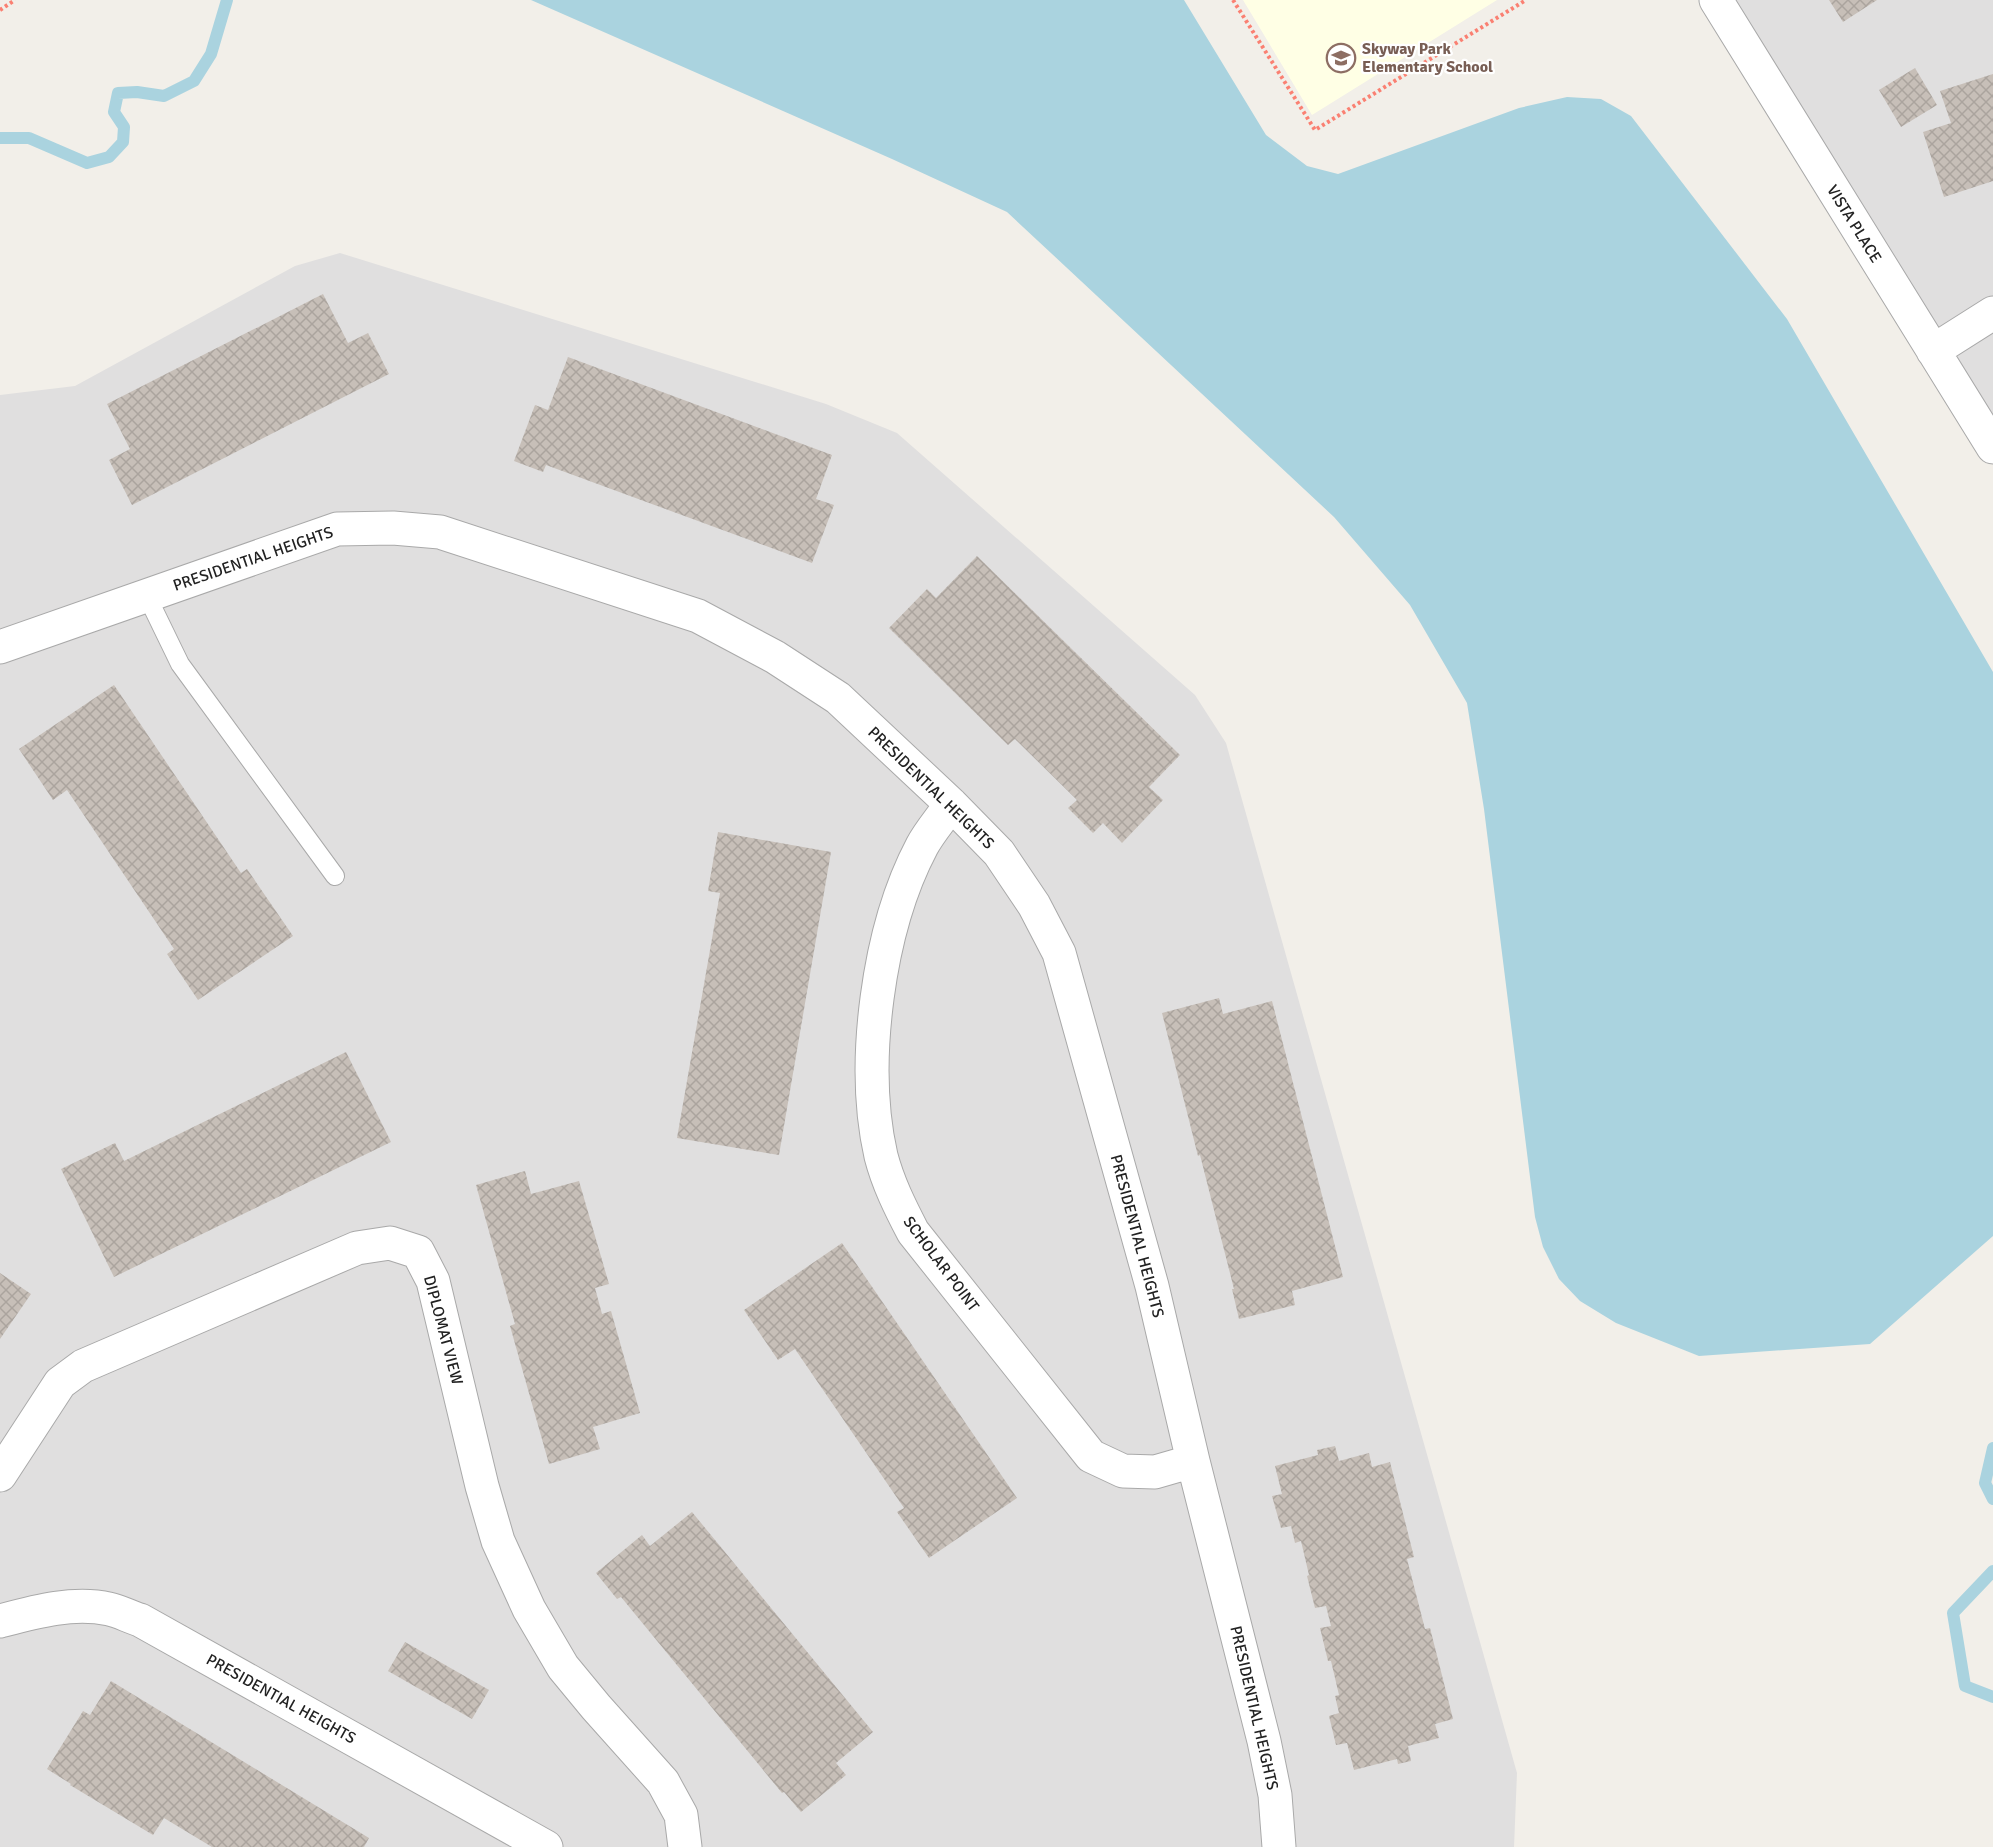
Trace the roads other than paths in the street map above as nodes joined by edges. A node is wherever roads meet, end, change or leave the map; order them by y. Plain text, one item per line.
1 (1716, 0) edge
2 (1993, 313) edge
3 (1934, 351) junction
4 (1993, 447) edge
5 (147, 596) junction
6 (0, 647) edge
7 (951, 804) junction
8 (335, 876) dead end
9 (1193, 1461) junction
10 (0, 1475) edge
11 (0, 1621) edge
12 (546, 1847) edge
13 (685, 1847) edge
14 (1279, 1847) edge

1 - 3 street, VISTA PLACE
2 - 3 street
3 - 4 street, VISTA PLACE
5 - 6 street, PRESIDENTIAL HEIGHTS
5 - 7 street, PRESIDENTIAL HEIGHTS
5 - 8 lane
7 - 9 street, PRESIDENTIAL HEIGHTS
7 - 9 street, SCHOLAR POINT
9 - 14 street, PRESIDENTIAL HEIGHTS
10 - 13 street, DIPLOMAT VIEW
11 - 12 street, PRESIDENTIAL HEIGHTS

